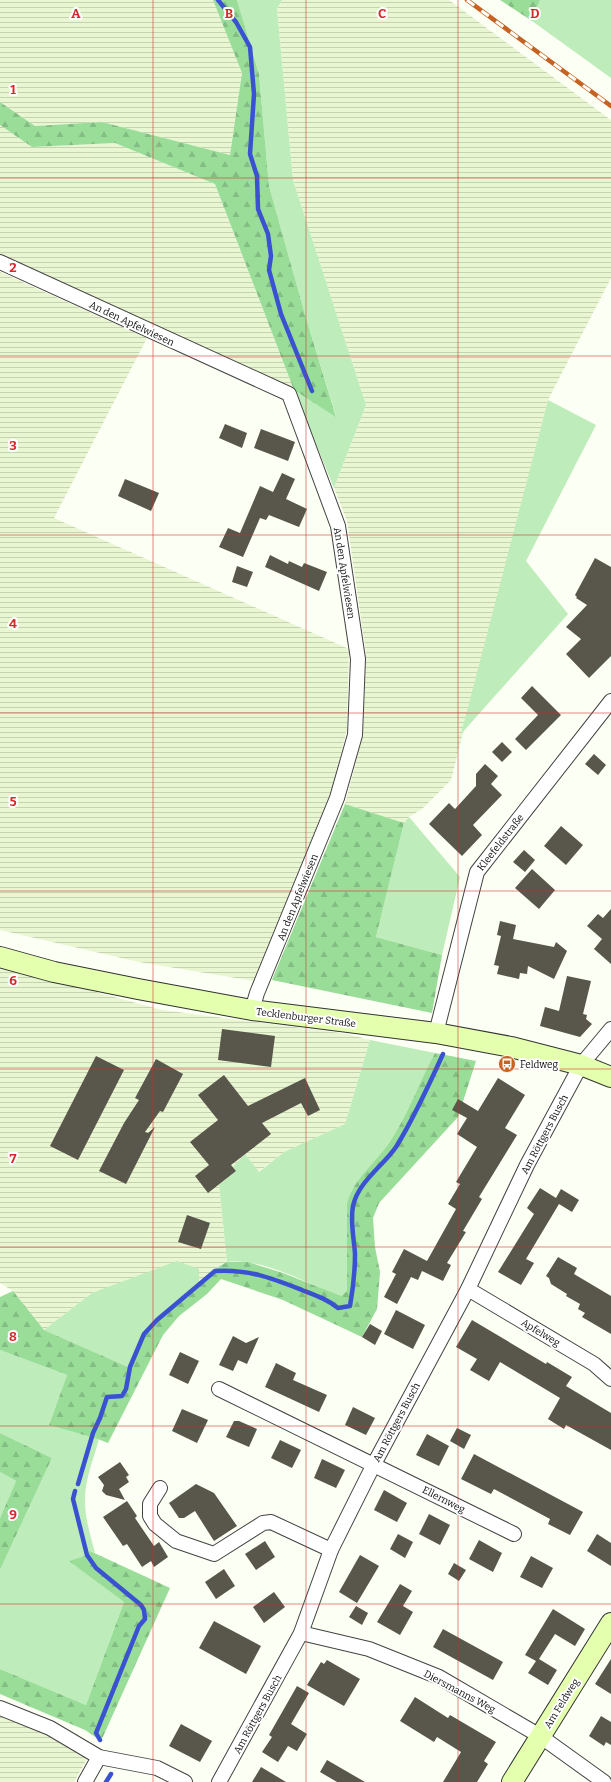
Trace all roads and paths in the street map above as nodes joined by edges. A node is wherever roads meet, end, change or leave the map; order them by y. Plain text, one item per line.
1 (0, 262) edge
2 (611, 701) edge
3 (0, 957) edge
4 (252, 1010) junction
5 (611, 1029) edge
6 (436, 1033) junction
7 (581, 1065) junction
8 (611, 1077) edge
9 (468, 1289) junction
10 (611, 1379) edge
11 (219, 1389) dead end
12 (374, 1464) junction
13 (160, 1488) dead end
14 (514, 1534) dead end
15 (331, 1550) junction
16 (611, 1623) edge
17 (301, 1633) junction
18 (0, 1708) edge
19 (540, 1736) junction
20 (99, 1757) junction
21 (85, 1782) edge
22 (185, 1782) edge
23 (218, 1782) edge
24 (512, 1782) edge
25 (604, 1782) edge

1 - 4 street, An den Apfelwiesen
2 - 6 street, Kleefeldstraße
3 - 4 street, Tecklenburger Straße
4 - 6 street, Tecklenburger Straße
5 - 7 street, Am Röttgers Busch
6 - 7 street, Tecklenburger Straße
7 - 8 street, Tecklenburger Straße
7 - 9 street, Am Röttgers Busch
9 - 10 street, Apfelweg
9 - 12 street, Am Röttgers Busch
11 - 12 street, Ellernweg
12 - 14 street, Ellernweg
12 - 15 street, Am Röttgers Busch
13 - 15 street
15 - 17 street, Am Röttgers Busch
16 - 19 street, Am Feldweg
17 - 19 street, Diersmanns Weg
17 - 23 street, Am Röttgers Busch
18 - 20 street
19 - 24 street, Am Feldweg
19 - 25 street, Diersmanns Weg
20 - 21 street
20 - 22 street

